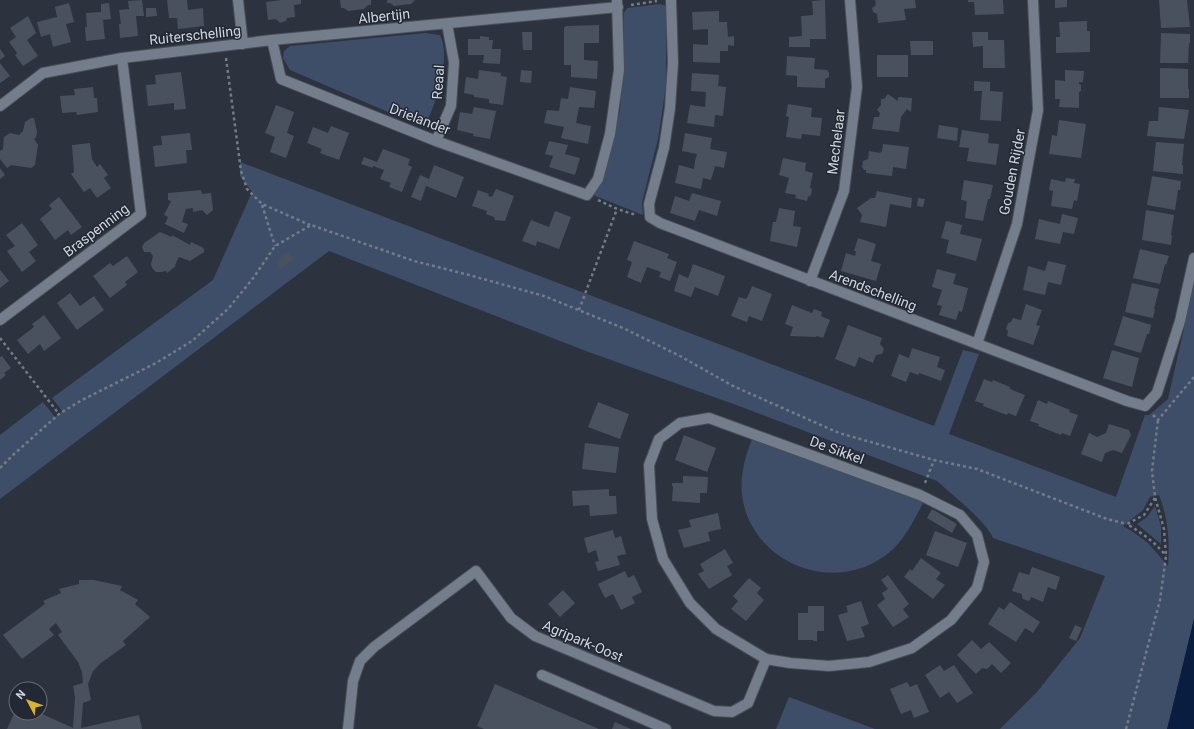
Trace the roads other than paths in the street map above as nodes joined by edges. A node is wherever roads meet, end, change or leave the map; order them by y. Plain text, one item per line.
1 (238, 0) edge
2 (671, 0) edge
3 (850, 0) edge
4 (1033, 0) edge
5 (618, 3) edge
6 (447, 24) junction
7 (272, 40) junction
8 (243, 44) junction
9 (122, 58) junction
10 (0, 106) edge
11 (436, 141) junction
12 (1194, 258) edge
13 (810, 280) junction
14 (0, 320) edge
15 (977, 344) junction
16 (766, 659) junction
17 (542, 675) dead end
18 (348, 729) edge
19 (666, 729) edge

1 - 8 street
2 - 13 street, Arendschelling
3 - 13 street, Mechelaar
4 - 15 street, Gouden Rijder
5 - 6 street, Albertijn
5 - 11 street, Drielander
6 - 7 street, Albertijn
6 - 11 street, Reaal
7 - 8 street, Ruiterschelling
7 - 11 street, Drielander
8 - 9 street, Ruiterschelling
9 - 10 street
9 - 14 street, Braspenning
12 - 15 street, Arendschelling
13 - 15 street, Arendschelling
16 - 16 street, De Sikkel
16 - 18 street, Agripark-Oost
17 - 19 street

